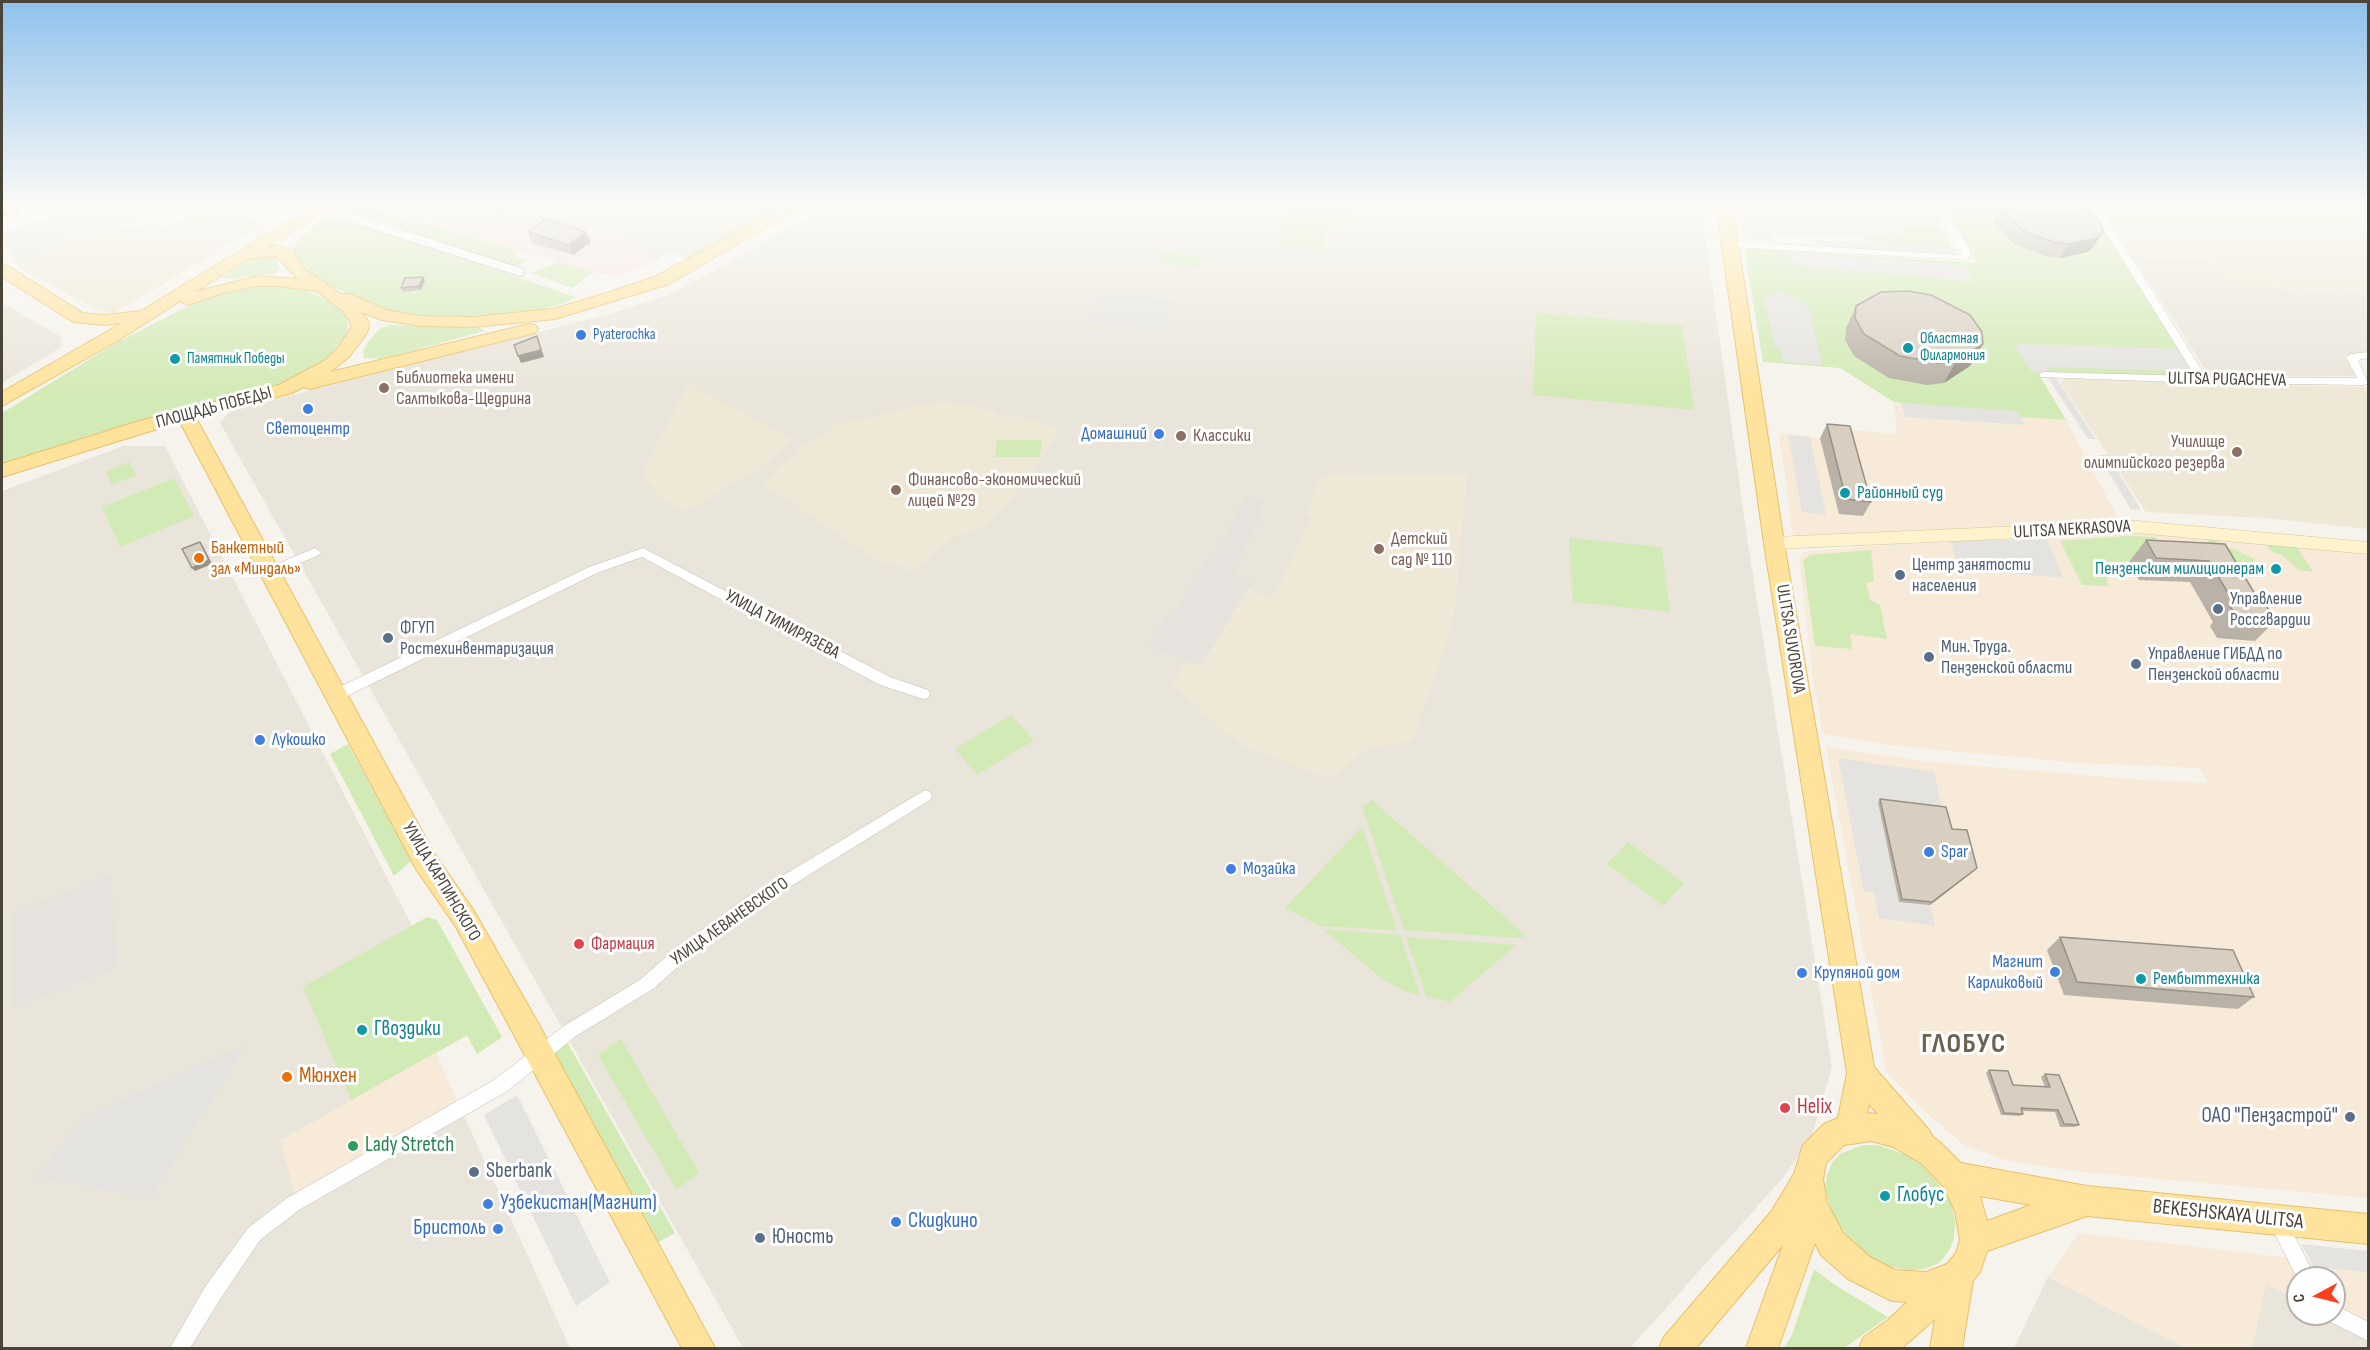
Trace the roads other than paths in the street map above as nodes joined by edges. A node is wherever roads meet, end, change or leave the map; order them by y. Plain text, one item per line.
1 (223, 267) edge
2 (294, 267) edge
3 (504, 267) edge
4 (686, 267) edge
5 (708, 267) edge
6 (1733, 267) edge
7 (2132, 267) edge
8 (2, 270) edge
9 (520, 272) dead end
10 (330, 292) junction
11 (166, 303) junction
12 (79, 318) junction
13 (113, 336) junction
14 (2368, 355) edge
15 (75, 358) junction
16 (2044, 375) dead end
17 (2203, 380) junction
18 (285, 389) junction
19 (2, 400) edge
20 (184, 415) junction
21 (2, 471) edge
22 (1774, 543) junction
23 (2368, 548) edge
24 (315, 552) dead end
25 (269, 572) junction
26 (923, 694) dead end
27 (336, 695) junction
28 (925, 796) dead end
29 (540, 1053) junction
30 (1861, 1073) junction
31 (1850, 1128) junction
32 (1931, 1153) junction
33 (1953, 1176) junction
34 (1810, 1193) junction
35 (2087, 1201) junction
36 (2277, 1220) junction
37 (2368, 1229) edge
38 (1974, 1240) junction
39 (2301, 1266) edge
40 (1958, 1275) junction
41 (2346, 1320) edge
42 (2368, 1332) edge
43 (179, 1348) edge
44 (699, 1348) edge
45 (1675, 1348) edge
46 (1762, 1348) edge
47 (1875, 1348) edge
48 (1946, 1348) edge

1 - 11 main road, ПЛОЩАДЬ ПОБЕДЫ
2 - 10 main road, ПЛОЩАДЬ ПОБЕДЫ
3 - 9 street
4 - 10 main road
5 - 18 main road
6 - 22 main road, ULITSA SUVOROVA
7 - 17 street
8 - 12 main road
10 - 13 main road, ПЛОЩАДЬ ПОБЕДЫ
10 - 18 main road, ПЛОЩАДЬ ПОБЕДЫ
11 - 12 main road
11 - 13 main road, ПЛОЩАДЬ ПОБЕДЫ
12 - 15 main road
13 - 15 main road, ПЛОЩАДЬ ПОБЕДЫ
14 - 17 street, ULITSA PUGACHEVA
15 - 19 main road, ПЛОЩАДЬ ПОБЕДЫ
16 - 17 street, ULITSA PUGACHEVA
18 - 20 main road, ПЛОЩАДЬ ПОБЕДЫ
20 - 21 main road, ПЛОЩАДЬ ПОБЕДЫ
20 - 25 main road, УЛИЦА КАРПИНСКОГО
22 - 23 main road, ULITSA NEKRASOVA
22 - 30 main road, ULITSA SUVOROVA
24 - 25 street
25 - 27 main road, УЛИЦА КАРПИНСКОГО
26 - 27 street, УЛИЦА ТИМИРЯЗЕВА
27 - 29 main road, УЛИЦА КАРПИНСКОГО
28 - 29 street, УЛИЦА ЛЕВАНЕВСКОГО
29 - 43 street, УЛИЦА ЛЕВАНЕВСКОГО
29 - 44 main road, УЛИЦА КАРПИНСКОГО
30 - 31 main road, ULITSA SUVOROVA
30 - 32 main road
31 - 32 main road
31 - 34 main road
32 - 33 main road
33 - 35 main road, BEKESHSKAYA ULITSA
33 - 38 main road
34 - 40 main road
34 - 45 main road
34 - 46 main road
35 - 36 main road, BEKESHSKAYA ULITSA
35 - 38 main road, BEKESHSKAYA ULITSA
36 - 37 main road, BEKESHSKAYA ULITSA
36 - 39 street
38 - 40 main road
40 - 47 main road
40 - 48 main road
41 - 42 street

